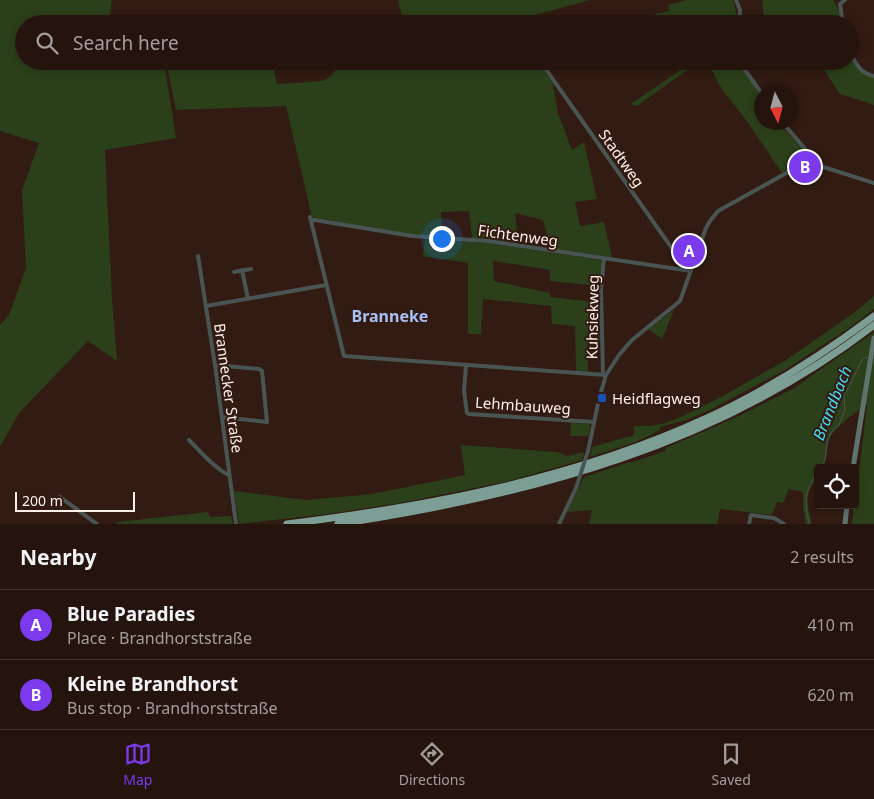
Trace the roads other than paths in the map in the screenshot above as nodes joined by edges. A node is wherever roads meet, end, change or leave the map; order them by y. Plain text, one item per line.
1 (736, 0) edge
2 (845, 0) edge
3 (740, 15) edge
4 (842, 15) edge
5 (859, 66) edge
6 (546, 70) edge
7 (745, 70) edge
8 (874, 76) edge
9 (756, 85) edge
10 (789, 130) edge
11 (811, 164) junction
12 (874, 183) edge
13 (198, 256) dead end
14 (604, 259) junction
15 (251, 269) dead end
16 (683, 269) junction
17 (242, 270) junction
18 (691, 271) junction
19 (234, 272) dead end
20 (326, 285) junction
21 (248, 299) junction
22 (206, 306) junction
23 (874, 316) edge
24 (874, 325) edge
25 (857, 333) junction
26 (874, 338) edge
27 (215, 365) junction
28 (466, 365) junction
29 (604, 375) junction
30 (222, 417) junction
31 (594, 422) junction
32 (189, 440) dead end
33 (855, 464) edge
34 (229, 474) junction
35 (60, 497) dead end
36 (847, 509) edge
37 (97, 524) edge
38 (236, 524) edge
39 (287, 524) edge
40 (338, 524) edge
41 (559, 524) edge
42 (749, 524) edge
43 (784, 524) edge
44 (845, 524) edge

1 - 3 street
2 - 4 street
5 - 8 street
6 - 16 street, Stadtweg
7 - 9 street
10 - 11 street
11 - 12 street
11 - 18 street
13 - 22 street, Brannecker Straße
14 - 16 street, Fichtenweg
14 - 20 street, Fichtenweg
14 - 29 street, Kuhsiekweg
15 - 17 street
16 - 18 street, Fichtenweg
17 - 19 street
17 - 21 street
18 - 29 street
20 - 21 street
20 - 28 street
21 - 22 street
22 - 27 street, Brannecker Straße
23 - 25 highway
24 - 25 highway
25 - 39 highway
25 - 40 highway
26 - 33 street
27 - 30 street, Brannecker Straße
27 - 30 street
28 - 29 street
28 - 31 street, Lehmbauweg
29 - 31 street
30 - 34 street, Brannecker Straße
31 - 41 street, bridge
32 - 34 street
34 - 38 street, Brannecker Straße
35 - 37 street
36 - 44 street
42 - 43 street

